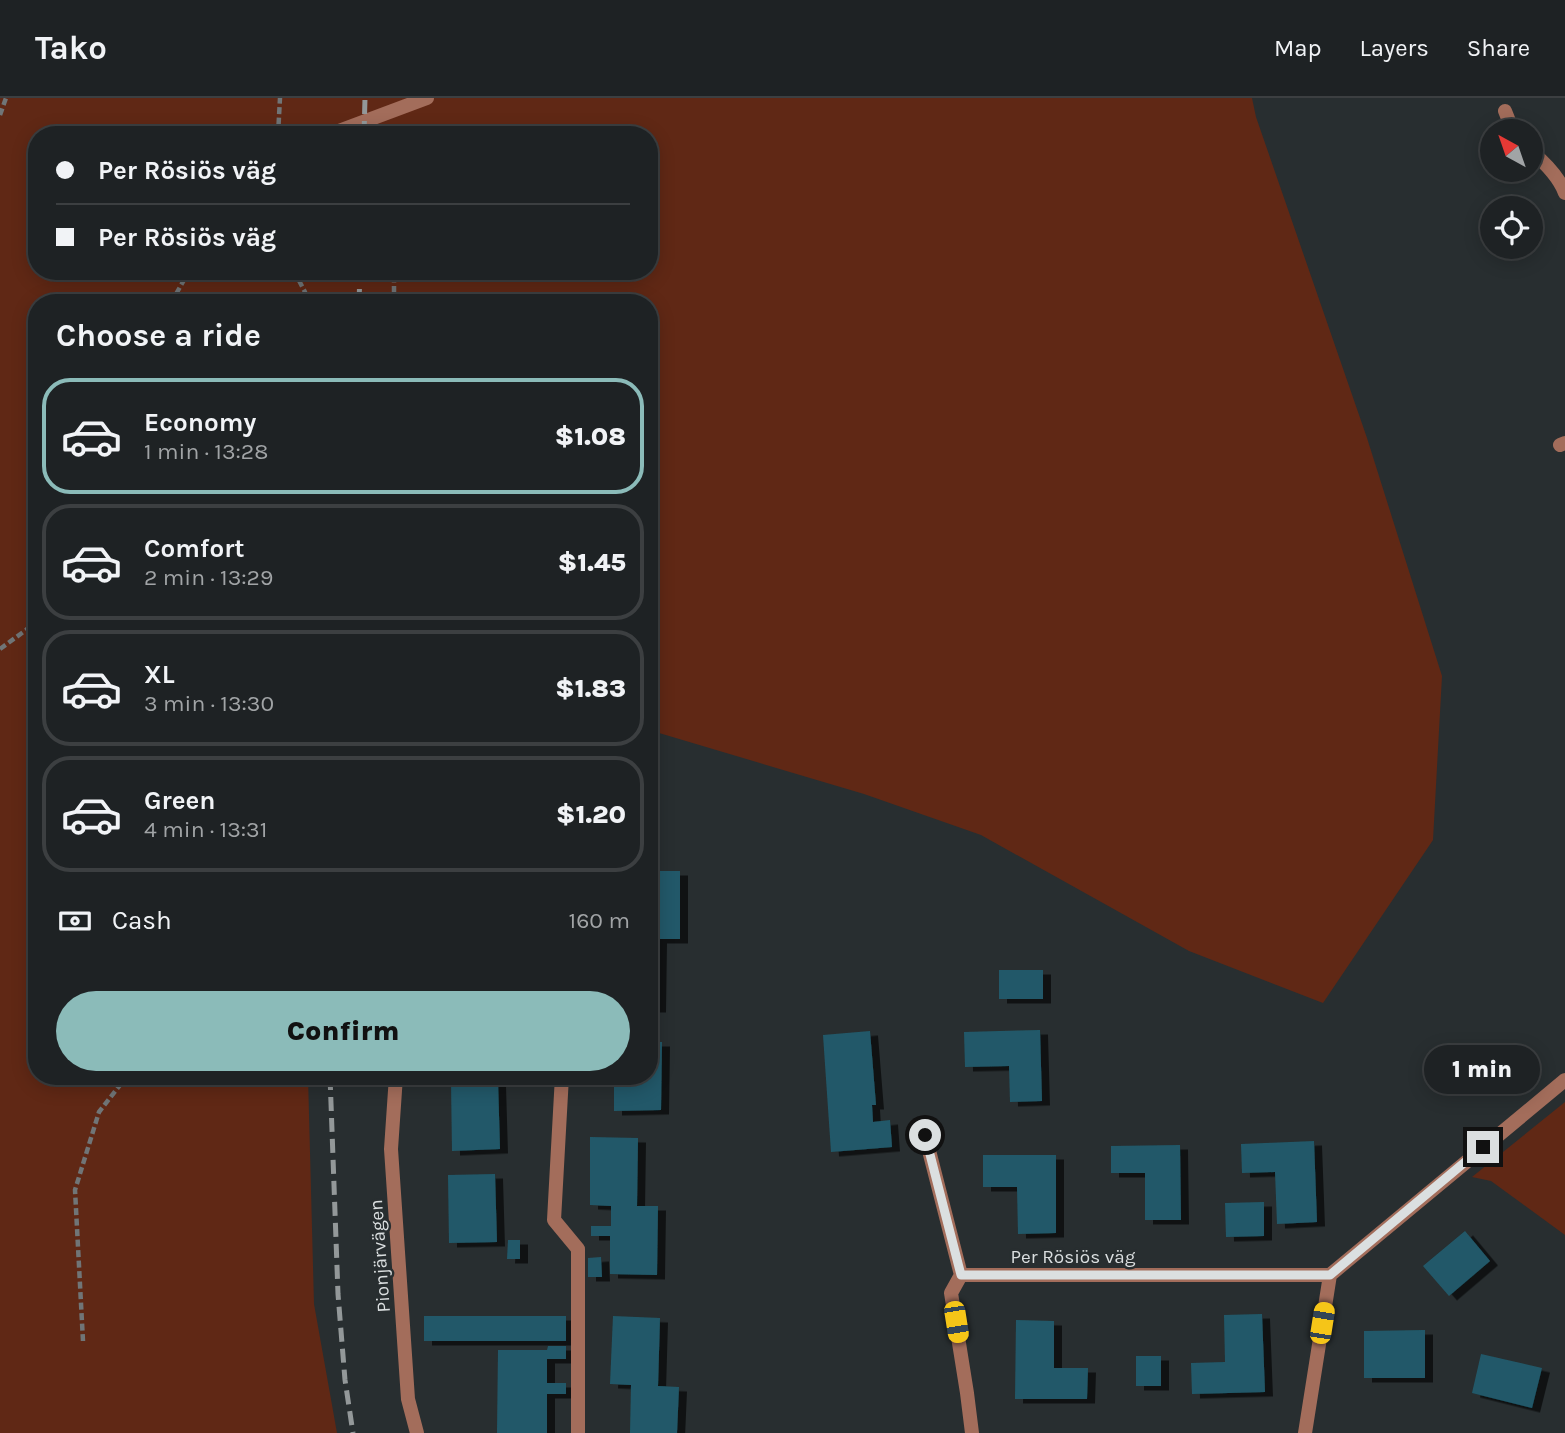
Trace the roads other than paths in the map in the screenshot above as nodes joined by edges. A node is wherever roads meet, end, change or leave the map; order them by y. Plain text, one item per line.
1 (427, 98) edge
2 (1505, 111) dead end
3 (1508, 119) edge
4 (352, 126) edge
5 (1544, 163) edge
6 (1565, 193) edge
7 (1565, 1080) edge
8 (395, 1085) edge
9 (562, 1085) edge
10 (925, 1135) dead end
11 (961, 1275) junction
12 (1330, 1275) junction
13 (417, 1433) edge
14 (578, 1433) edge
15 (972, 1433) edge
16 (1306, 1433) edge

1 - 4 street
2 - 3 street
5 - 6 street
7 - 12 street
8 - 13 street, Pionjärvägen
9 - 14 street
10 - 11 street
11 - 12 street, Per Rösiös väg
11 - 15 street
12 - 16 street

